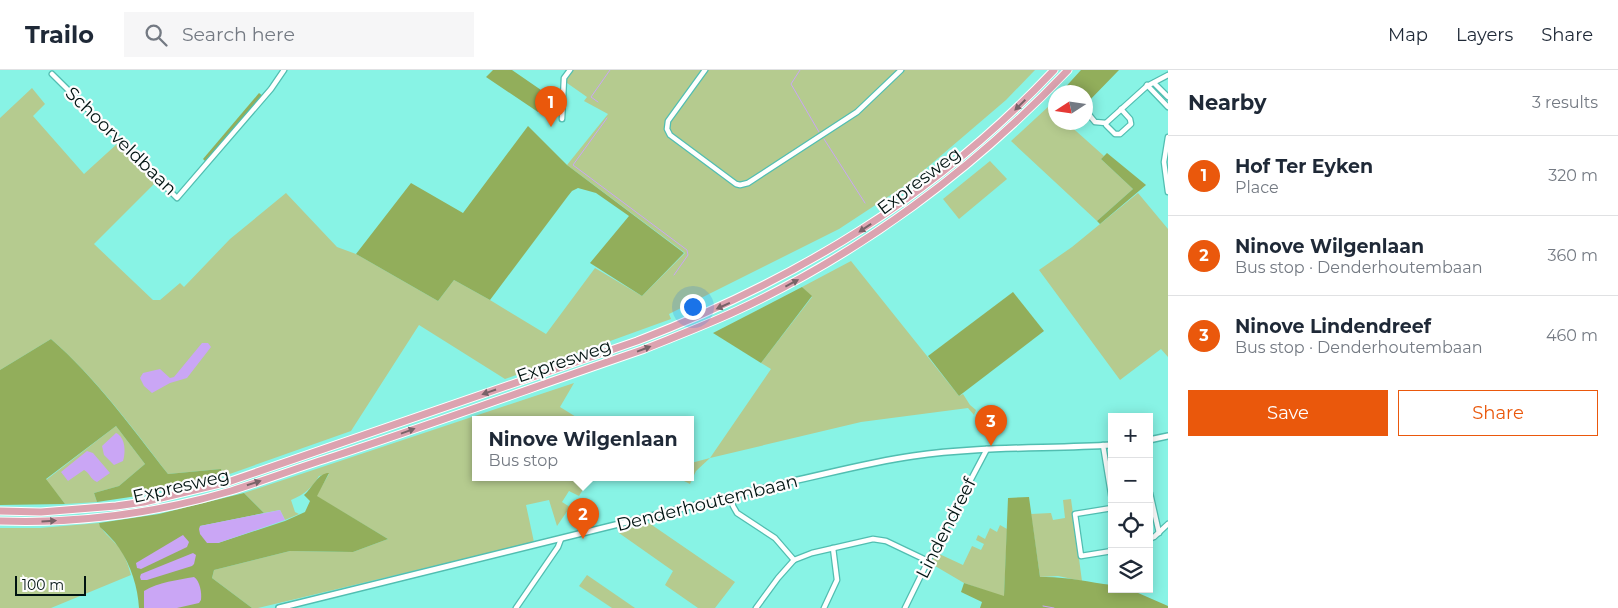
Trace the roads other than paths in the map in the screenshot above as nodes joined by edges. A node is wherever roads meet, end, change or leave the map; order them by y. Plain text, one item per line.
1 (284, 70) edge
2 (570, 70) edge
3 (705, 70) edge
4 (901, 70) edge
5 (1054, 70) edge
6 (1068, 70) edge
7 (52, 74) dead end
8 (1168, 75) edge
9 (1154, 83) junction
10 (1147, 85) junction
11 (1168, 97) edge
12 (1168, 107) edge
13 (1121, 109) junction
14 (562, 119) dead end
15 (1093, 120) edge
16 (1106, 123) junction
17 (1168, 137) edge
18 (1167, 180) edge
19 (1168, 192) edge
20 (1168, 436) edge
21 (1153, 439) edge
22 (1103, 445) junction
23 (1108, 445) edge
24 (987, 449) junction
25 (1108, 476) edge
26 (731, 497) junction
27 (1108, 509) edge
28 (0, 511) edge
29 (1153, 516) edge
30 (0, 521) edge
31 (1168, 524) edge
32 (1159, 533) junction
33 (1153, 538) edge
34 (561, 539) junction
35 (833, 548) junction
36 (1108, 551) edge
37 (794, 560) junction
38 (928, 561) junction
39 (279, 608) edge
40 (516, 608) edge
41 (756, 608) edge
42 (824, 608) edge
43 (906, 608) edge

1 - 7 street, Schoorveldbaan
2 - 14 street
3 - 4 street
5 -> 28 highway, Expresweg
30 -> 6 highway, Expresweg
8 - 9 street
9 - 10 street
9 - 11 street
10 - 12 street
10 - 13 street
13 - 16 street
13 - 16 street
15 - 16 street
17 - 18 street
18 - 19 street
20 - 21 street
22 - 23 street, Denderhoutembaan
22 - 24 street, Denderhoutembaan
22 - 25 street
24 - 26 street, Denderhoutembaan
24 - 38 street, Lindendreef
26 - 34 street, Denderhoutembaan
26 - 37 street
27 - 36 street
29 - 32 street
31 - 32 street
32 - 33 street
34 - 39 street, Denderhoutembaan
34 - 40 street
35 - 37 street
35 - 38 street
35 - 42 street
37 - 41 street
38 - 43 street, Lindendreef

